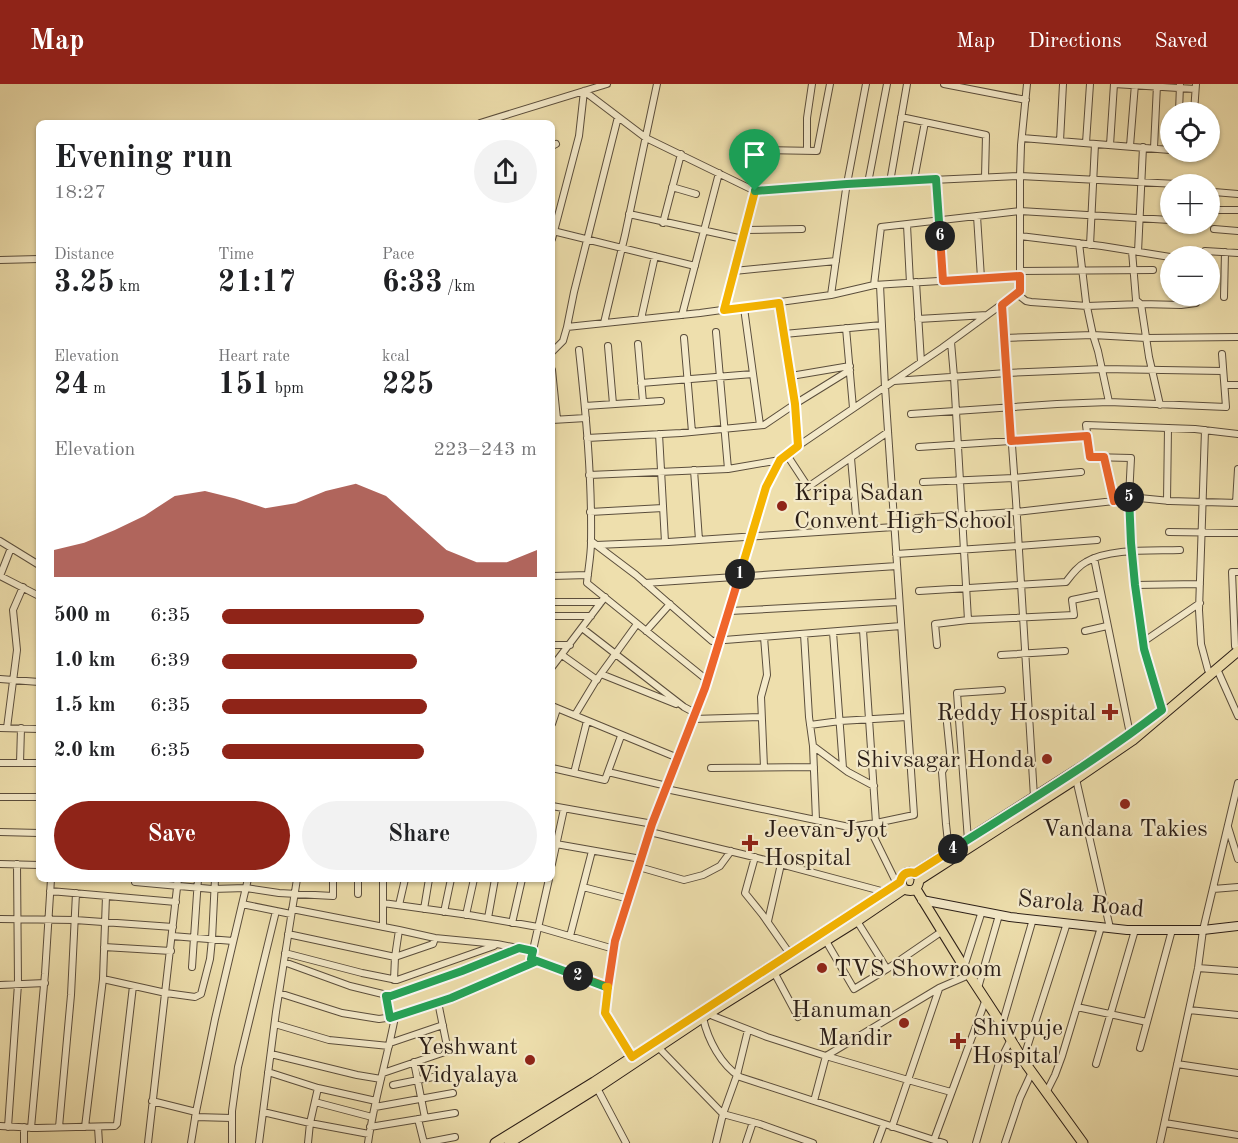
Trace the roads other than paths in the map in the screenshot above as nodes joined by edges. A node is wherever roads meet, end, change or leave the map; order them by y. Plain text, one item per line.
1 (607, 84) edge
2 (657, 84) edge
3 (812, 84) edge
4 (830, 84) edge
5 (867, 84) edge
6 (887, 84) edge
7 (907, 84) edge
8 (944, 84) edge
9 (1027, 84) edge
10 (1063, 84) edge
11 (1090, 84) edge
12 (1114, 84) edge
13 (1135, 85) edge
14 (1157, 85) edge
15 (1180, 86) edge
16 (1195, 87) edge
17 (584, 91) junction
18 (1026, 100) junction
19 (1179, 102) edge
20 (1194, 102) edge
21 (618, 117) junction
22 (901, 117) junction
23 (499, 120) edge
24 (925, 122) junction
25 (646, 138) junction
26 (1022, 138) junction
27 (1060, 141) junction
28 (1086, 143) junction
29 (1095, 144) junction
30 (1110, 145) junction
31 (1130, 146) junction
32 (1143, 147) junction
33 (1154, 148) junction
34 (1160, 149) edge
35 (807, 151) junction
36 (681, 154) junction
37 (719, 173) junction
38 (1020, 176) junction
39 (985, 177) junction
40 (936, 179) junction
41 (1092, 179) junction
42 (914, 180) junction
43 (890, 182) junction
44 (1141, 182) junction
45 (868, 183) junction
46 (1160, 183) edge
47 (847, 184) junction
48 (672, 187) junction
49 (755, 191) junction
50 (1220, 192) edge
51 (696, 194) dead end
52 (1238, 194) edge
53 (1220, 210) edge
54 (1238, 210) edge
55 (1020, 211) junction
56 (629, 214) junction
57 (1091, 215) junction
58 (976, 216) junction
59 (1140, 218) junction
60 (1160, 219) edge
61 (939, 221) junction
62 (663, 222) junction
63 (555, 224) edge
64 (907, 225) junction
65 (802, 229) dead end
66 (745, 230) junction
67 (1220, 230) edge
68 (555, 231) edge
69 (704, 231) junction
70 (1238, 231) edge
71 (1020, 236) junction
72 (587, 239) junction
73 (743, 239) junction
74 (1079, 243) junction
75 (1090, 245) junction
76 (622, 248) junction
77 (1135, 251) junction
78 (1220, 252) edge
79 (1225, 252) junction
80 (1238, 253) edge
81 (1160, 255) edge
82 (655, 256) junction
83 (36, 259) edge
84 (0, 260) edge
85 (836, 261) junction
86 (695, 266) junction
87 (1082, 270) junction
88 (1134, 270) junction
89 (1153, 270) dead end
90 (734, 271) junction
91 (1020, 273) junction
92 (981, 278) junction
93 (943, 281) junction
94 (913, 283) junction
95 (877, 285) junction
96 (1018, 293) junction
97 (831, 295) junction
98 (1224, 297) dead end
99 (779, 303) junction
100 (1141, 304) junction
101 (1160, 304) edge
102 (1002, 305) junction
103 (1087, 306) junction
104 (744, 308) junction
105 (724, 310) junction
106 (682, 315) junction
107 (988, 315) junction
108 (918, 319) junction
109 (641, 320) junction
110 (604, 323) junction
111 (882, 325) junction
112 (567, 327) junction
113 (846, 328) junction
114 (716, 333) dead end
115 (784, 334) junction
116 (1093, 335) junction
117 (1238, 337) edge
118 (684, 338) dead end
119 (1146, 338) junction
120 (1004, 339) junction
121 (951, 342) junction
122 (638, 344) dead end
123 (608, 346) dead end
124 (555, 349) edge
125 (579, 350) dead end
126 (1222, 354) dead end
127 (921, 362) junction
128 (850, 368) junction
129 (1102, 369) junction
130 (1152, 370) junction
131 (1223, 370) junction
132 (1006, 372) junction
133 (753, 374) junction
134 (720, 376) junction
135 (791, 376) junction
136 (954, 377) junction
137 (687, 379) junction
138 (894, 381) junction
139 (641, 382) junction
140 (1224, 385) junction
141 (1238, 385) edge
142 (885, 387) junction
143 (661, 401) dead end
144 (643, 402) junction
145 (1109, 402) junction
146 (613, 404) junction
147 (795, 404) junction
148 (1160, 405) junction
149 (585, 406) junction
150 (854, 408) junction
151 (1009, 408) junction
152 (956, 411) junction
153 (911, 414) dead end
154 (586, 418) junction
155 (555, 420) edge
156 (760, 426) junction
157 (1168, 428) junction
158 (725, 429) junction
159 (1205, 430) junction
160 (692, 432) junction
161 (888, 432) junction
162 (659, 434) junction
163 (1238, 435) edge
164 (1087, 436) junction
165 (587, 438) junction
166 (1011, 441) junction
167 (958, 445) junction
168 (798, 446) junction
169 (919, 447) dead end
170 (787, 455) junction
171 (1104, 457) junction
172 (851, 458) junction
173 (780, 460) junction
174 (728, 469) junction
175 (694, 470) junction
176 (1238, 470) edge
177 (661, 472) junction
178 (1081, 472) dead end
179 (589, 476) junction
180 (1014, 478) junction
181 (960, 480) junction
182 (924, 482) dead end
183 (1129, 497) junction
184 (1114, 501) junction
185 (1167, 501) junction
186 (1203, 502) junction
187 (1237, 503) edge
188 (663, 508) junction
189 (590, 512) junction
190 (1016, 512) junction
191 (962, 515) junction
192 (917, 518) dead end
193 (894, 527) junction
194 (857, 528) junction
195 (1169, 532) dead end
196 (1202, 533) junction
197 (1238, 533) edge
198 (752, 535) junction
199 (699, 540) junction
200 (1097, 540) dead end
201 (0, 541) edge
202 (665, 542) junction
203 (594, 543) junction
204 (1018, 546) junction
205 (11, 548) junction
206 (964, 549) junction
207 (1180, 550) dead end
208 (1131, 552) junction
209 (896, 554) junction
210 (1094, 558) junction
211 (36, 563) edge
212 (897, 566) junction
213 (1238, 572) edge
214 (588, 575) junction
215 (0, 576) edge
216 (555, 576) edge
217 (740, 576) junction
218 (645, 583) junction
219 (1020, 584) junction
220 (1200, 584) junction
221 (1135, 585) junction
222 (23, 587) junction
223 (966, 588) junction
224 (919, 591) dead end
225 (36, 594) edge
226 (1101, 594) junction
227 (603, 600) junction
228 (555, 602) edge
229 (899, 602) junction
230 (1200, 603) junction
231 (670, 604) junction
232 (729, 611) junction
233 (555, 616) edge
234 (591, 616) junction
235 (1022, 618) junction
236 (968, 620) junction
237 (637, 624) junction
238 (901, 626) junction
239 (1107, 626) junction
240 (582, 628) junction
241 (863, 630) junction
242 (646, 631) junction
243 (1085, 631) dead end
244 (833, 632) junction
245 (804, 634) junction
246 (764, 637) junction
247 (720, 640) junction
248 (1143, 642) junction
249 (555, 645) edge
250 (570, 645) junction
251 (937, 645) dead end
252 (1237, 647) edge
253 (1065, 651) dead end
254 (616, 654) junction
255 (1024, 654) junction
256 (562, 655) junction
257 (1001, 655) dead end
258 (555, 663) edge
259 (1212, 670) junction
260 (599, 677) junction
261 (0, 679) edge
262 (13, 680) junction
263 (707, 680) junction
264 (36, 682) edge
265 (1002, 690) dead end
266 (555, 707) edge
267 (684, 707) junction
268 (1162, 710) junction
269 (575, 715) junction
270 (694, 716) junction
271 (1238, 716) edge
272 (761, 717) junction
273 (907, 717) junction
274 (869, 720) junction
275 (587, 721) junction
276 (840, 721) junction
277 (947, 723) dead end
278 (810, 725) junction
279 (4, 728) edge
280 (21, 728) junction
281 (36, 729) edge
282 (1130, 734) junction
283 (621, 736) junction
284 (813, 746) junction
285 (678, 758) junction
286 (961, 761) junction
287 (0, 763) edge
288 (20, 763) junction
289 (36, 763) edge
290 (951, 763) junction
291 (764, 767) junction
292 (814, 767) junction
293 (711, 768) dead end
294 (843, 768) junction
295 (555, 769) edge
296 (608, 772) junction
297 (574, 773) junction
298 (1076, 779) junction
299 (1238, 783) edge
300 (874, 786) junction
301 (667, 787) junction
302 (1237, 792) edge
303 (0, 797) edge
304 (36, 797) edge
305 (1034, 797) junction
306 (555, 806) edge
307 (564, 808) junction
308 (816, 820) junction
309 (876, 823) junction
310 (652, 824) junction
311 (868, 825) junction
312 (1228, 826) junction
313 (0, 832) edge
314 (36, 832) edge
315 (650, 832) junction
316 (968, 840) junction
317 (556, 844) junction
318 (555, 849) edge
319 (592, 850) junction
320 (731, 851) junction
321 (949, 851) junction
322 (755, 857) junction
323 (641, 859) junction
324 (1238, 859) edge
325 (0, 864) edge
326 (17, 864) junction
327 (782, 864) junction
328 (36, 865) edge
329 (639, 867) junction
330 (917, 881) junction
331 (51, 882) edge
332 (178, 882) edge
333 (198, 882) edge
334 (215, 882) edge
335 (247, 882) edge
336 (297, 882) edge
337 (333, 882) edge
338 (358, 882) edge
339 (383, 882) edge
340 (404, 882) edge
341 (428, 882) edge
342 (450, 882) edge
343 (473, 882) edge
344 (494, 882) edge
345 (521, 882) edge
346 (548, 882) edge
347 (901, 885) junction
348 (583, 887) junction
349 (1238, 887) edge
350 (197, 888) junction
351 (246, 888) junction
352 (214, 889) junction
353 (1213, 889) junction
354 (50, 891) junction
355 (885, 892) junction
356 (76, 893) junction
357 (295, 893) junction
358 (358, 894) dead end
359 (106, 896) junction
360 (629, 899) junction
361 (922, 900) junction
362 (176, 902) junction
363 (383, 903) junction
364 (242, 904) junction
365 (399, 905) junction
366 (424, 909) junction
367 (276, 911) junction
368 (982, 911) junction
369 (291, 912) junction
370 (444, 912) junction
371 (466, 915) junction
372 (999, 915) junction
373 (488, 918) junction
374 (0, 919) edge
375 (18, 919) junction
376 (1033, 919) junction
377 (49, 920) junction
378 (75, 920) junction
379 (768, 921) junction
380 (857, 921) junction
381 (105, 922) junction
382 (512, 923) junction
383 (1067, 923) junction
384 (1238, 926) edge
385 (173, 927) junction
386 (383, 927) junction
387 (538, 927) junction
388 (1106, 928) junction
389 (399, 930) junction
390 (1135, 930) junction
391 (1172, 930) junction
392 (1203, 930) junction
393 (941, 932) junction
394 (288, 934) junction
395 (172, 936) junction
396 (570, 936) junction
397 (194, 938) junction
398 (435, 938) junction
399 (212, 939) junction
400 (826, 940) junction
401 (233, 941) junction
402 (497, 944) junction
403 (104, 947) junction
404 (519, 948) junction
405 (614, 949) junction
406 (171, 951) junction
407 (533, 951) junction
408 (285, 953) junction
409 (790, 954) junction
410 (395, 957) junction
411 (537, 961) junction
412 (284, 962) junction
413 (192, 967) dead end
414 (1198, 968) junction
415 (887, 969) junction
416 (966, 971) junction
417 (1238, 971) edge
418 (774, 972) junction
419 (103, 979) junction
420 (394, 980) junction
421 (45, 983) junction
422 (18, 984) junction
423 (0, 985) edge
424 (133, 986) junction
425 (608, 987) junction
426 (939, 988) junction
427 (978, 988) junction
428 (166, 993) junction
429 (279, 993) junction
430 (386, 996) junction
431 (986, 999) junction
432 (438, 1002) junction
433 (1077, 1007) junction
434 (1189, 1010) junction
435 (1111, 1013) junction
436 (1238, 1015) edge
437 (705, 1016) junction
438 (393, 1017) junction
439 (798, 1017) dead end
440 (1147, 1022) junction
441 (275, 1024) junction
442 (443, 1025) junction
443 (1002, 1025) junction
444 (748, 1030) junction
445 (1011, 1038) junction
446 (390, 1045) junction
447 (659, 1048) junction
448 (1140, 1048) dead end
449 (271, 1054) junction
450 (826, 1056) junction
451 (632, 1057) junction
452 (1023, 1060) junction
453 (414, 1062) junction
454 (1096, 1064) dead end
455 (1177, 1064) junction
456 (268, 1072) junction
457 (1032, 1072) junction
458 (1238, 1073) edge
459 (737, 1074) junction
460 (382, 1076) junction
461 (433, 1077) dead end
462 (417, 1080) junction
463 (908, 1080) junction
464 (393, 1085) dead end
465 (318, 1088) junction
466 (597, 1088) junction
467 (951, 1092) junction
468 (453, 1093) dead end
469 (1046, 1093) junction
470 (421, 1099) junction
471 (152, 1101) junction
472 (315, 1101) junction
473 (814, 1101) junction
474 (375, 1104) junction
475 (263, 1112) junction
476 (455, 1113) dead end
477 (723, 1113) junction
478 (196, 1114) junction
479 (232, 1118) junction
480 (372, 1118) junction
481 (422, 1118) junction
482 (753, 1122) junction
483 (310, 1123) junction
484 (1165, 1123) junction
485 (884, 1124) junction
486 (4, 1127) edge
487 (28, 1127) junction
488 (59, 1127) junction
489 (86, 1127) junction
490 (98, 1127) junction
491 (892, 1127) junction
492 (369, 1130) junction
493 (1238, 1135) edge
494 (455, 1137) dead end
495 (934, 1140) junction
496 (435, 1142) edge
497 (24, 1143) edge
498 (99, 1143) edge
499 (148, 1143) edge
500 (191, 1143) edge
501 (232, 1143) edge
502 (259, 1143) edge
503 (308, 1143) edge
504 (368, 1143) edge
505 (424, 1143) edge
506 (495, 1143) edge
507 (509, 1143) edge
508 (626, 1143) edge
509 (716, 1143) edge
510 (746, 1143) edge
511 (811, 1143) edge
512 (878, 1143) edge
513 (944, 1143) edge
514 (976, 1143) edge
515 (1005, 1143) edge
516 (1083, 1143) edge
517 (1160, 1143) edge

1 - 17 street
2 - 25 street
3 - 35 street
4 - 35 street
5 - 47 street
6 - 45 street
7 - 22 street
8 - 18 street
9 - 18 street
10 - 27 street
11 - 28 street
12 - 13 street
12 - 30 street
13 - 14 street
13 - 31 street
14 - 15 street
14 - 33 street
15 - 16 street
15 - 19 street
16 - 20 street
17 - 21 street
17 - 23 street
17 - 63 street
18 - 26 street
21 - 25 street
21 - 72 street
22 - 24 street
22 - 43 street
24 - 39 street
24 - 42 street
25 - 36 street
25 - 56 street
26 - 27 street
26 - 38 street
27 - 28 street
28 - 29 street
29 - 30 street
29 - 41 street
30 - 31 street
31 - 32 street
32 - 33 street
32 - 44 street
33 - 34 street
35 - 49 street
36 - 37 street
36 - 48 street
37 - 49 street
37 - 69 street
38 - 39 street
38 - 41 street
38 - 55 street
39 - 40 street
40 - 42 street
40 - 61 street
41 - 44 street
41 - 57 street
42 - 43 street
43 - 45 street
44 - 46 street
44 - 59 street
45 - 47 street
47 - 49 street
47 - 85 street
48 - 51 street
48 - 62 street
49 - 66 street
50 - 52 street
53 - 54 street
55 - 57 street
55 - 58 street
55 - 71 street
56 - 62 street
56 - 76 street
57 - 59 street
57 - 75 street
58 - 61 street
58 - 92 street
59 - 60 street
59 - 77 street
61 - 64 street
61 - 93 street
62 - 69 street
64 - 94 street
64 - 95 street
65 - 66 street
66 - 73 street
67 - 70 street
68 - 72 street
69 - 73 street
69 - 86 street
71 - 74 street
71 - 91 street
72 - 76 street
72 - 112 street
73 - 90 street
74 - 75 street
74 - 87 street
75 - 77 street
76 - 82 street
76 - 110 street
77 - 81 street
77 - 88 street
78 - 79 street
79 - 80 street
79 - 98 street
82 - 86 street
82 - 109 street
83 - 84 street
85 - 90 street
85 - 97 street
86 - 106 street
87 - 88 street
87 - 91 street
87 - 103 street
88 - 89 street
88 - 100 street
90 - 105 street
91 - 92 street
91 - 96 street
92 - 93 street
93 - 94 street
94 - 95 street
94 - 108 street
95 - 97 street
95 - 111 street
96 - 102 street
96 - 103 street
97 - 99 street
99 - 104 street
99 - 115 street
100 - 101 street
100 - 103 street
100 - 119 street
102 - 107 street
102 - 120 street
103 - 116 street
104 - 105 street
104 - 133 street
105 - 106 street
106 - 109 street
107 - 108 street
107 - 121 street
108 - 127 street
109 - 110 street
110 - 112 street
111 - 113 street
111 - 142 street
112 - 124 street
113 - 115 street
113 - 128 street
114 - 134 street
115 - 135 street
116 - 119 street
116 - 120 street
116 - 129 street
117 - 119 street
118 - 137 street
119 - 130 street
120 - 132 street
121 - 127 street
121 - 136 street
122 - 139 street
123 - 146 street
125 - 149 street
126 - 131 street
127 - 138 street
128 - 135 street
128 - 147 street
128 - 150 street
129 - 130 street
129 - 132 street
129 - 145 street
130 - 131 street
130 - 148 street
131 - 140 street
132 - 136 street
132 - 151 street
133 - 134 street
133 - 156 street
134 - 137 street
134 - 158 street
135 - 147 street
136 - 138 street
136 - 152 street
137 - 139 street
137 - 160 street
138 - 142 street
139 - 144 street
140 - 141 street
140 - 148 street
142 - 150 street
142 - 161 street
143 - 144 street
144 - 146 street
145 - 148 street
145 - 151 street
146 - 149 street
147 - 156 street
147 - 168 street
149 - 154 street
150 - 168 street
151 - 152 street
151 - 166 street
152 - 153 street
152 - 167 street
154 - 155 street
154 - 165 street
156 - 158 street
157 - 159 street
157 - 164 street
157 - 185 street
158 - 160 street
158 - 174 street
159 - 163 street
159 - 186 street
160 - 162 street
161 - 172 street
161 - 193 street
162 - 165 street
162 - 177 street
164 - 166 street
164 - 171 street
165 - 179 street
166 - 167 street
166 - 180 street
167 - 169 street
167 - 181 street
168 - 170 street
170 - 172 street
170 - 173 street
171 - 183 street
171 - 184 street
172 - 194 street
173 - 174 street
173 - 198 street
174 - 175 street
175 - 177 street
175 - 199 street
176 - 187 street
177 - 179 street
177 - 188 street
178 - 180 street
179 - 189 street
180 - 181 street
180 - 190 street
181 - 182 street
181 - 191 street
183 - 184 street
183 - 185 street
183 - 208 street
184 - 190 street
185 - 186 street
186 - 187 street
186 - 196 street
188 - 189 street
188 - 202 street
189 - 203 street
190 - 191 street
190 - 204 street
191 - 192 street
191 - 206 street
193 - 194 street
193 - 209 street
194 - 198 street
195 - 196 street
196 - 197 street
196 - 220 street
198 - 199 street
198 - 217 street
199 - 202 street
200 - 204 street
201 - 205 street
202 - 203 street
203 - 214 street
203 - 218 street
204 - 206 street
204 - 219 street
205 - 211 street
205 - 215 street
206 - 209 street
206 - 223 street
207 - 208 street
208 - 210 street
208 - 221 street
209 - 212 street
210 - 219 street
210 - 226 street
212 - 217 street
212 - 229 street
213 - 252 street
214 - 216 street
214 - 227 street
215 - 222 street
217 - 218 street
217 - 232 street
218 - 231 street
219 - 223 street
219 - 235 street
220 - 221 street
220 - 230 street
221 - 248 street
222 - 225 street
222 - 262 street
223 - 224 street
223 - 236 street
226 - 235 street
226 - 239 street
227 - 228 street
227 - 234 street
227 - 237 street
229 - 232 street
229 - 238 street
230 - 248 street
230 - 259 street
231 - 242 street
231 - 247 street
232 - 247 street
233 - 234 street
234 - 240 street
235 - 236 street
235 - 255 street
236 - 251 street
237 - 242 street
237 - 254 street
238 - 241 street
238 - 273 street
239 - 243 street
239 - 282 street
240 - 250 street
240 - 254 street
241 - 244 street
241 - 274 street
242 - 263 street
244 - 245 street
244 - 276 street
245 - 246 street
245 - 278 street
246 - 247 street
246 - 272 street
247 - 263 street
248 - 268 street
249 - 250 street
250 - 256 street
252 - 259 main road
253 - 255 street
254 - 260 street
254 - 267 street
255 - 257 street
255 - 305 street
256 - 258 street
256 - 260 street
259 - 268 main road
259 - 271 street
259 - 298 main road
260 - 267 street
260 - 269 street
261 - 262 street
262 - 264 street
262 - 279 street
263 - 270 street
265 - 286 street
266 - 269 street
267 - 270 street
268 - 282 main road
269 - 275 street
270 - 272 street
270 - 285 street
272 - 291 street
273 - 274 street
273 - 309 street
274 - 276 street
274 - 300 street
275 - 283 street
275 - 297 street
276 - 278 street
276 - 294 street
277 - 290 street
278 - 284 street
279 - 280 street
280 - 281 street
280 - 288 street
282 - 305 main road
283 - 285 street
283 - 296 street
284 - 292 street
284 - 294 street
285 - 301 street
286 - 290 street
286 - 316 street
287 - 288 street
288 - 289 street
290 - 321 street
291 - 292 street
291 - 293 street
292 - 308 street
294 - 300 street
295 - 297 street
296 - 297 street
296 - 301 street
298 - 330 main road
298 - 388 street
299 - 302 street
300 - 309 street
301 - 308 street
301 - 310 street
302 - 312 street
303 - 304 street
305 - 316 main road
306 - 307 street
307 - 310 street
307 - 317 street
308 - 311 street
309 - 311 street
310 - 315 street
311 - 347 street
312 - 324 street
312 - 353 street
313 - 314 street
315 - 320 street
315 - 323 street
316 - 321 main road
317 - 318 street
317 - 319 street
319 - 323 street
319 - 348 street
320 - 322 street
320 - 329 street
321 - 330 main road
322 - 327 street
322 - 379 street
323 - 329 street
325 - 326 street
326 - 328 street
326 - 375 street
327 - 355 street
327 - 379 street
329 - 360 street
330 - 347 main road
330 - 347 main road
330 - 361 main road
331 - 354 street
332 - 350 street
332 - 362 street
333 - 350 street
334 - 352 street
335 - 351 street
336 - 357 street
337 - 357 street
338 - 358 street
339 - 363 street
340 - 365 street
341 - 366 street
342 - 370 street
343 - 371 street
344 - 373 street
345 - 382 street
346 - 387 street
347 - 355 main road
347 - 380 main road
348 - 360 street
348 - 396 street
349 - 353 street
350 - 352 street
350 - 397 street
351 - 352 street
351 - 357 street
351 - 364 street
352 - 399 street
353 - 392 street
354 - 356 street
354 - 377 street
355 - 409 main road
356 - 359 street
356 - 378 street
357 - 369 street
359 - 362 street
359 - 381 street
360 - 405 street
361 - 368 main road, Sarola Road
361 - 393 main road
362 - 385 street
363 - 365 street
363 - 386 street
364 - 367 street
364 - 401 street
365 - 366 street
366 - 370 street
367 - 369 street
367 - 479 street
368 - 372 main road, Sarola Road
368 - 416 street
369 - 386 street
369 - 394 street
370 - 371 street
371 - 373 street
372 - 376 main road, Sarola Road
372 - 427 street
373 - 382 street
374 - 375 street
375 - 377 street
375 - 422 street
376 - 383 main road, Sarola Road
376 - 443 street
377 - 378 street
377 - 421 street
378 - 381 street
378 - 488 street
379 - 409 street
380 - 400 main road
380 - 415 street
381 - 385 street
381 - 403 street
382 - 387 street
383 - 388 main road, Sarola Road
383 - 452 street
384 - 392 main road, Sarola Road
385 - 395 street
386 - 389 street
387 - 396 street
387 - 407 street
388 - 390 main road, Sarola Road
388 - 433 street
389 - 398 street
389 - 410 street
390 - 391 main road, Sarola Road
390 - 435 street
391 - 392 main road, Sarola Road
391 - 440 street
392 - 414 street
393 - 415 street
393 - 416 main road
394 - 408 street
394 - 410 street
395 - 397 street
395 - 406 street
396 - 405 street
397 - 399 street
397 - 413 street
398 - 402 street
398 - 410 street
399 - 401 street
399 - 428 street
400 - 415 street
400 - 418 main road
401 - 478 street
402 - 404 street
402 - 420 street
403 - 406 street
403 - 419 street
404 - 407 street
404 - 430 street
405 - 425 street
406 - 428 street
407 - 411 street
408 - 412 street
408 - 420 street
409 - 451 main road
410 - 420 street
411 - 425 street
411 - 432 street
412 - 429 street
412 - 430 street
414 - 417 street
414 - 434 street
416 - 426 street
416 - 427 main road
418 - 437 main road
418 - 439 street
419 - 424 street
419 - 489 street
421 - 422 street
421 - 487 street
422 - 423 street
422 - 486 street
424 - 428 street
424 - 490 street
425 - 451 street
426 - 450 street
426 - 463 street
427 - 431 main road
428 - 471 street
429 - 438 street
429 - 441 street
430 - 438 street
431 - 443 main road
431 - 467 street
432 - 438 street
432 - 442 street
433 - 435 street
433 - 469 street
434 - 436 street
434 - 455 street
435 - 440 street
435 - 454 street
437 - 444 street
437 - 447 main road
437 - 459 street
438 - 446 street
440 - 448 street
441 - 446 street
441 - 449 street
442 - 446 street
442 - 453 street
443 - 445 main road
444 - 450 street
444 - 459 street
445 - 452 main road
445 - 514 street
446 - 460 street
447 - 466 main road
447 - 477 street
449 - 456 street
449 - 460 street
450 - 463 street
450 - 473 street
451 - 506 main road
452 - 457 main road
453 - 460 street
453 - 462 street
455 - 458 street
455 - 484 street
456 - 465 street
456 - 475 street
457 - 469 main road
457 - 515 street
459 - 473 street
459 - 477 street
460 - 474 street
461 - 462 street
462 - 464 street
462 - 470 street
463 - 467 street
463 - 491 street
465 - 472 street
465 - 474 street
466 - 507 main road
466 - 508 street
467 - 495 street
468 - 470 street
469 - 516 main road
470 - 474 street
470 - 481 street
471 - 478 street
471 - 499 street
472 - 480 street
472 - 483 street
473 - 485 street
474 - 480 street
475 - 483 street
475 - 502 street
476 - 481 street
477 - 482 street
477 - 509 street
478 - 479 street
478 - 500 street
479 - 501 street
480 - 492 street
481 - 492 street
481 - 505 street
482 - 510 street
482 - 511 street
483 - 492 street
483 - 503 street
484 - 493 street
484 - 517 street
485 - 491 street
485 - 512 street
486 - 487 street
487 - 488 street
487 - 497 street
488 - 489 street
489 - 490 street
490 - 498 street
491 - 495 street
492 - 504 street
494 - 496 street
495 - 513 street
496 - 505 street

